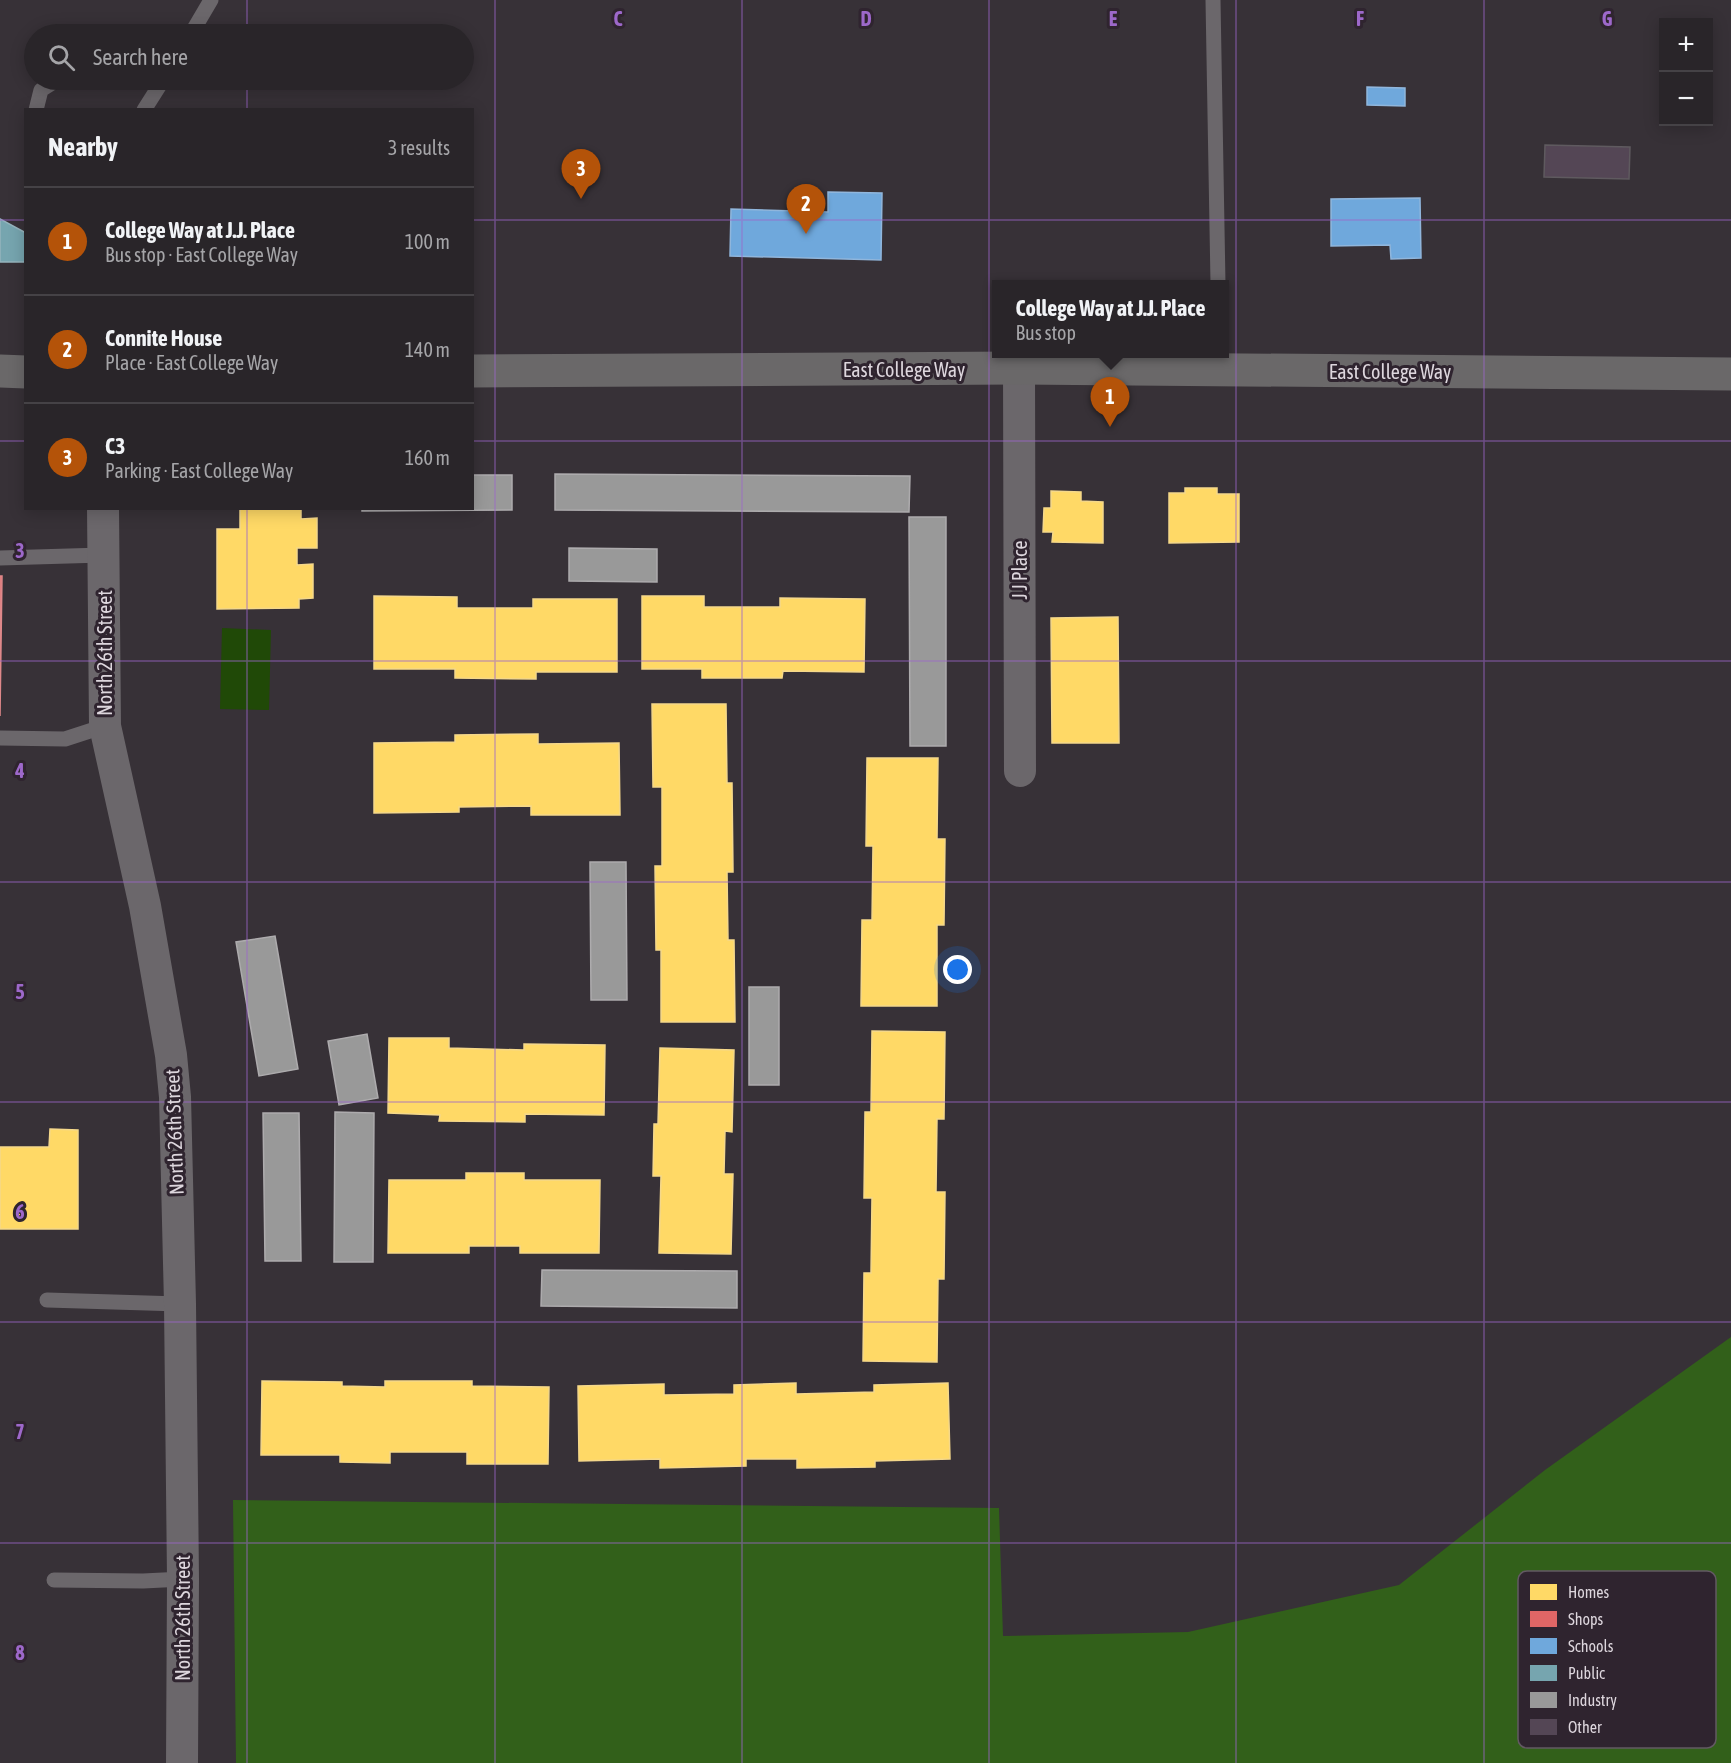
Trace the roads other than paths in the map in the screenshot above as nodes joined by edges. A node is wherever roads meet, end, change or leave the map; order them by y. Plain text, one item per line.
1 (211, 0) edge
2 (1213, 0) edge
3 (197, 24) edge
4 (41, 90) edge
5 (157, 90) edge
6 (36, 108) edge
7 (145, 108) edge
8 (1218, 280) edge
9 (1219, 362) edge
10 (1018, 368) junction
11 (474, 370) edge
12 (0, 371) edge
13 (24, 372) edge
14 (1731, 374) edge
15 (103, 510) edge
16 (103, 555) junction
17 (0, 558) edge
18 (105, 726) junction
19 (0, 738) edge
20 (1020, 771) dead end
21 (47, 1300) dead end
22 (180, 1305) junction
23 (183, 1579) junction
24 (54, 1580) dead end
25 (182, 1763) edge

1 - 3 lane
2 - 8 lane
4 - 6 lane
5 - 7 lane
9 - 10 main road, East College Way
9 - 14 main road, East College Way
10 - 11 main road, East College Way
10 - 20 street, J J Place
12 - 13 main road
15 - 16 street, North 26th Street
16 - 17 lane
16 - 18 street, North 26th Street
18 - 19 lane
18 - 22 street, North 26th Street
21 - 22 lane
22 - 23 street, North 26th Street
23 - 24 lane
23 - 25 street, North 26th Street

